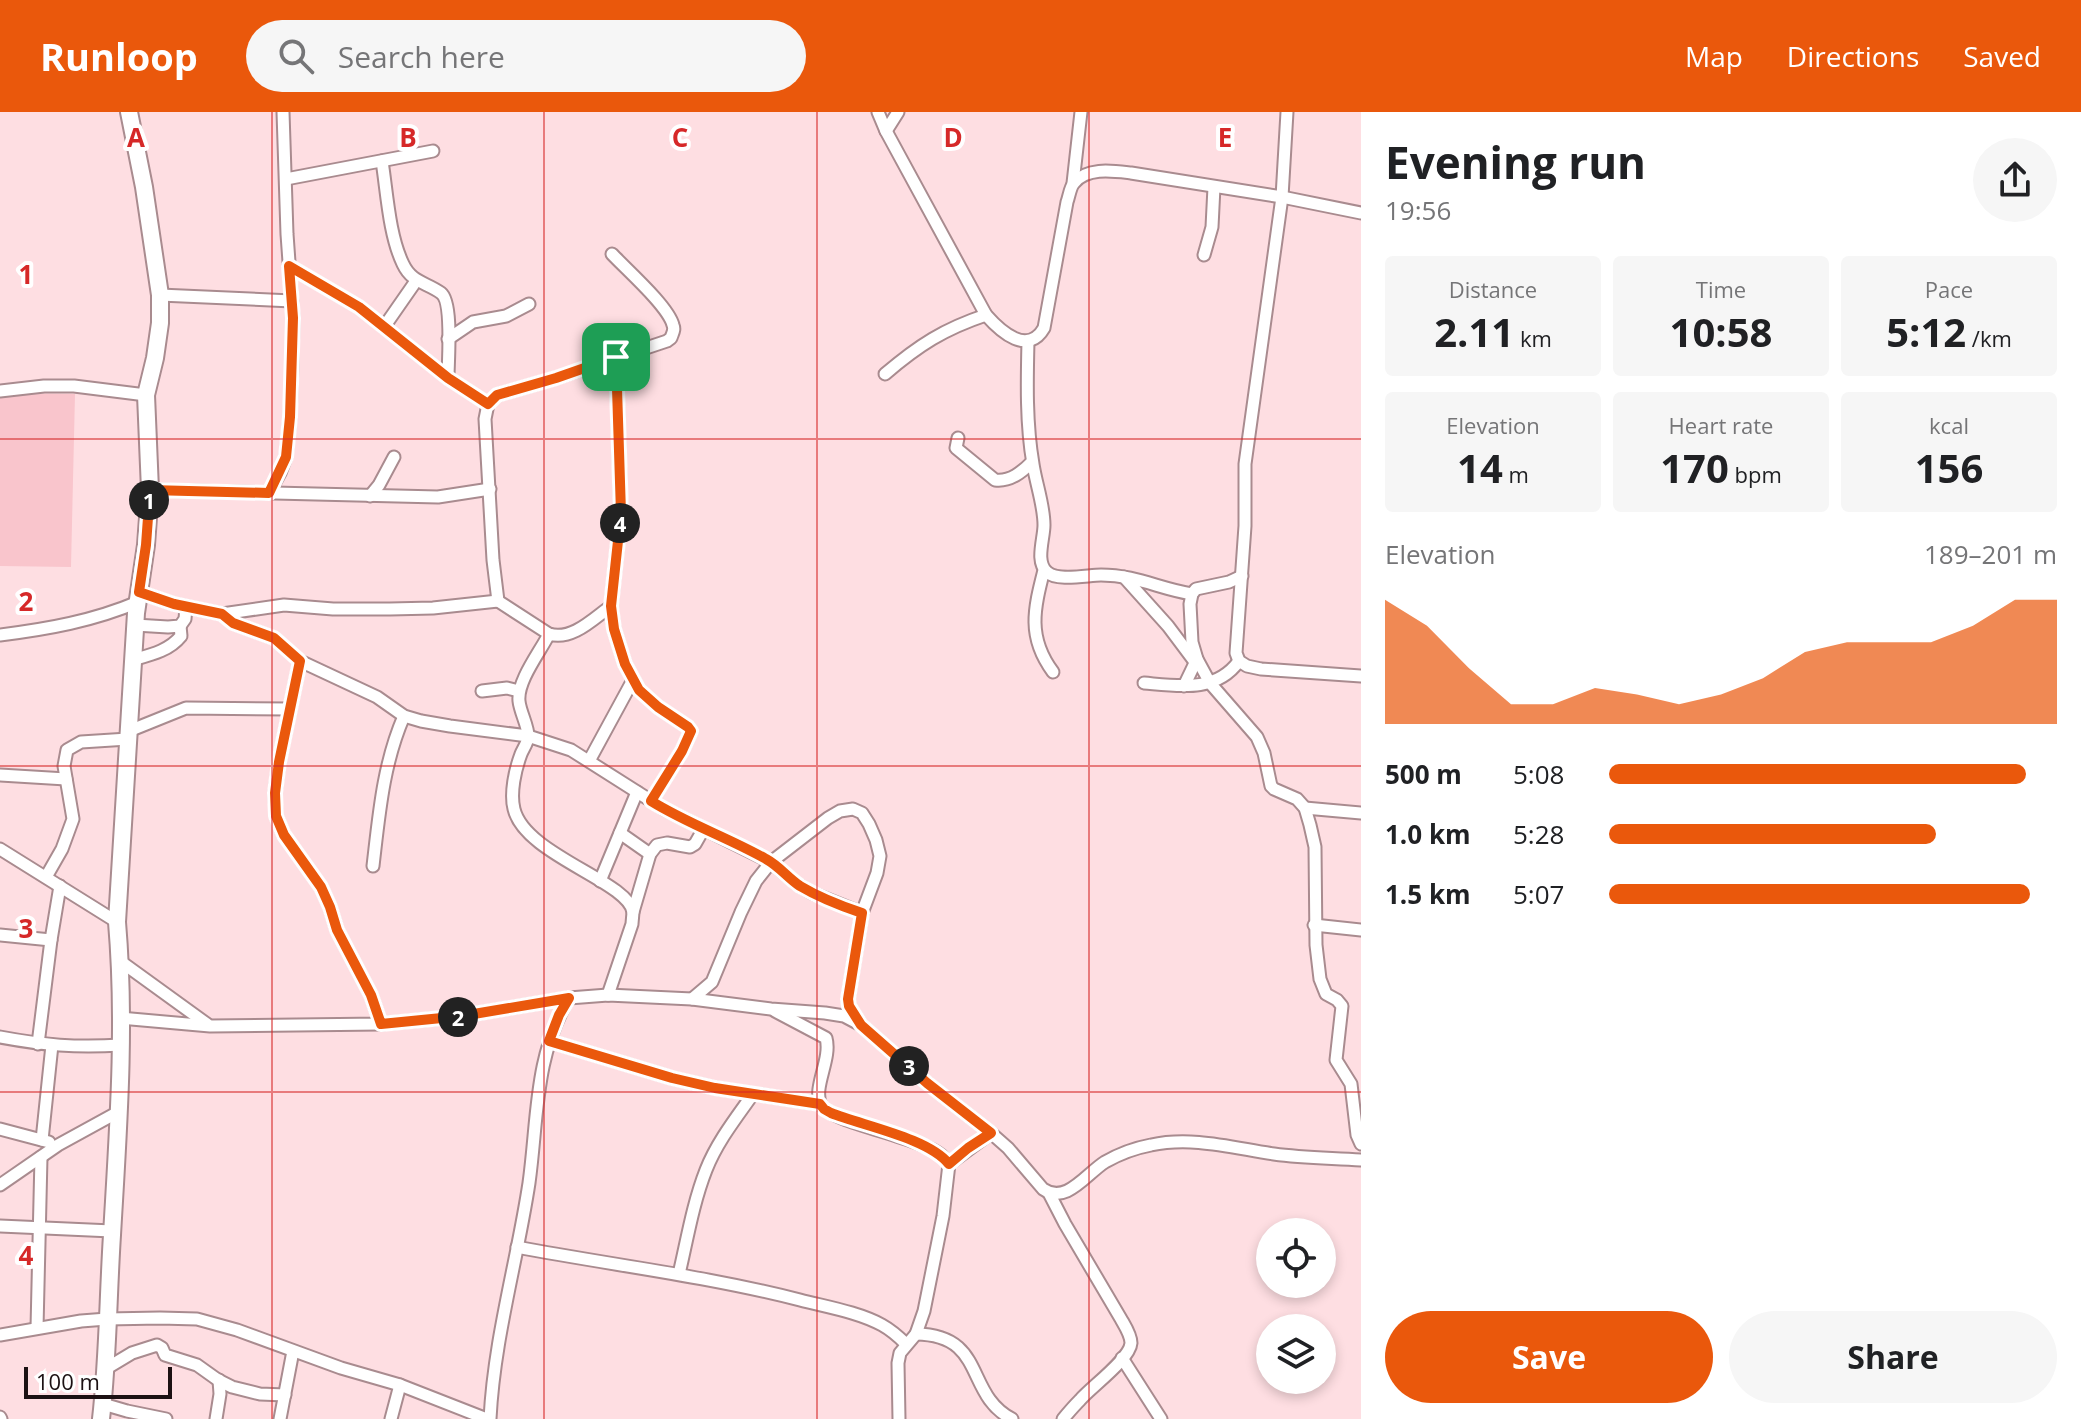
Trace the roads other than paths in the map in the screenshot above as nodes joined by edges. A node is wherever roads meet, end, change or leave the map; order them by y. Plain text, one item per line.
1 (129, 112) edge
2 (283, 112) edge
3 (878, 112) edge
4 (898, 112) edge
5 (1081, 112) edge
6 (1287, 112) edge
7 (886, 131) junction
8 (433, 151) dead end
9 (382, 161) junction
10 (286, 179) junction
11 (1073, 183) junction
12 (1214, 187) junction
13 (1282, 197) junction
14 (1361, 213) edge
15 (612, 254) dead end
16 (1204, 255) dead end
17 (289, 266) junction
18 (416, 281) junction
19 (160, 295) junction
20 (292, 301) junction
21 (529, 304) dead end
22 (986, 315) junction
23 (384, 327) junction
24 (448, 339) junction
25 (1028, 341) junction
26 (616, 357) junction
27 (885, 374) dead end
28 (448, 378) junction
29 (0, 391) edge
30 (146, 395) junction
31 (488, 404) junction
32 (958, 438) dead end
33 (394, 457) dead end
34 (1032, 462) junction
35 (490, 489) junction
36 (150, 490) junction
37 (269, 493) junction
38 (370, 496) junction
39 (1044, 570) junction
40 (1242, 576) junction
41 (1124, 577) junction
42 (1192, 594) junction
43 (138, 597) junction
44 (498, 601) junction
45 (611, 606) junction
46 (186, 607) junction
47 (222, 614) junction
48 (135, 625) junction
49 (180, 626) junction
50 (549, 634) junction
51 (0, 635) edge
52 (132, 660) junction
53 (300, 661) junction
54 (1196, 661) junction
55 (1239, 661) junction
56 (1053, 672) dead end
57 (1361, 676) edge
58 (633, 680) junction
59 (1144, 683) dead end
60 (1210, 683) junction
61 (1184, 686) junction
62 (482, 691) dead end
63 (519, 691) junction
64 (290, 709) junction
65 (404, 716) junction
66 (128, 735) junction
67 (528, 736) junction
68 (589, 761) junction
69 (0, 775) edge
70 (66, 779) junction
71 (637, 792) junction
72 (651, 801) junction
73 (1305, 808) junction
74 (1361, 813) edge
75 (703, 830) junction
76 (620, 833) junction
77 (0, 849) edge
78 (650, 854) junction
79 (771, 862) junction
80 (373, 866) dead end
81 (46, 877) junction
82 (600, 881) junction
83 (60, 886) junction
84 (633, 912) junction
85 (862, 913) junction
86 (117, 922) junction
87 (1314, 925) junction
88 (1361, 930) edge
89 (0, 935) edge
90 (51, 940) junction
91 (120, 961) junction
92 (608, 995) junction
93 (569, 998) junction
94 (692, 999) junction
95 (771, 1009) junction
96 (120, 1018) junction
97 (381, 1024) junction
98 (861, 1025) junction
99 (210, 1026) junction
100 (0, 1037) edge
101 (549, 1041) junction
102 (38, 1044) junction
103 (52, 1045) junction
104 (121, 1045) junction
105 (753, 1094) junction
106 (820, 1104) junction
107 (120, 1111) junction
108 (0, 1129) edge
109 (991, 1133) junction
110 (42, 1140) junction
111 (1361, 1144) edge
112 (58, 1145) junction
113 (41, 1157) junction
114 (1361, 1160) edge
115 (949, 1164) junction
116 (0, 1185) edge
117 (1049, 1193) junction
118 (0, 1226) edge
119 (38, 1228) junction
120 (112, 1231) junction
121 (517, 1247) junction
122 (679, 1274) junction
123 (107, 1319) junction
124 (37, 1328) junction
125 (916, 1334) junction
126 (0, 1335) edge
127 (906, 1344) junction
128 (293, 1351) junction
129 (1122, 1358) junction
130 (107, 1368) junction
131 (219, 1380) junction
132 (400, 1385) junction
133 (285, 1395) junction
134 (102, 1412) edge
135 (165, 1419) edge
136 (216, 1419) edge
137 (280, 1419) edge
138 (391, 1419) edge
139 (488, 1419) edge
140 (899, 1419) edge
141 (1010, 1419) edge
142 (1063, 1419) edge
143 (1161, 1419) edge

1 - 19 street
2 - 10 street
3 - 7 street
4 - 7 street
5 - 11 street
6 - 13 street
7 - 22 street
8 - 9 street
9 - 10 street
9 - 18 street
10 - 17 street
11 - 12 street
11 - 25 street
12 - 13 street
12 - 16 street
13 - 14 street
13 - 40 street
15 - 26 street
17 - 20 street
17 - 23 street
18 - 23 street
18 - 24 street
19 - 20 street
19 - 30 street
20 - 37 street
21 - 24 street
22 - 25 street
22 - 27 street
23 - 28 street
24 - 28 street
25 - 34 street
26 - 31 street
26 - 45 street
28 - 31 street
29 - 30 street
30 - 36 street
31 - 35 street
32 - 34 street
33 - 38 street
34 - 39 street
35 - 38 street
35 - 44 street
36 - 37 street
36 - 43 street
37 - 38 street
39 - 41 street
39 - 56 street
40 - 42 street
40 - 55 street
41 - 42 street
41 - 54 street
42 - 54 street
43 - 46 street
43 - 48 street
43 - 51 street
44 - 47 street
44 - 50 street
45 - 50 street
45 - 58 street
46 - 47 street
46 - 49 street
47 - 53 street
48 - 49 street
48 - 52 street
49 - 52 street
50 - 63 street
52 - 66 street
53 - 64 street
53 - 65 street
54 - 60 street
54 - 61 street
55 - 57 street
55 - 60 street
58 - 68 street
58 - 72 street
59 - 61 street
60 - 61 street
60 - 73 street
62 - 63 street
63 - 67 street
64 - 66 street
64 - 97 street
65 - 67 street
65 - 80 street
66 - 70 street
66 - 86 street
67 - 68 street
67 - 82 street
68 - 71 street
69 - 70 street
70 - 81 street
71 - 72 street
71 - 76 street
72 - 75 street
73 - 74 street
73 - 87 street
75 - 78 street
75 - 79 street
76 - 78 street
76 - 82 street
77 - 81 street
78 - 84 street
79 - 85 street
79 - 85 street
79 - 94 street
81 - 83 street
82 - 84 street
83 - 86 street
83 - 90 street
84 - 92 street
85 - 98 street
86 - 91 street
87 - 88 street
87 - 111 street
89 - 90 street
90 - 102 street
91 - 96 street
91 - 99 street
92 - 93 street
92 - 94 street
93 - 97 street
93 - 101 street
94 - 95 street
95 - 98 street
95 - 106 street
96 - 99 street
96 - 104 street
97 - 99 street
98 - 109 street
100 - 102 street
101 - 105 street
101 - 121 street
102 - 103 street
103 - 104 street
103 - 110 street
104 - 107 street
105 - 106 street
105 - 122 street
106 - 115 street
107 - 112 street
107 - 120 street
108 - 110 street
109 - 115 street
109 - 117 street
110 - 112 street
112 - 113 street
113 - 116 street
113 - 119 street
114 - 117 street
115 - 125 street
117 - 129 street
118 - 119 street
119 - 120 street
119 - 124 street
120 - 123 street
121 - 122 street
121 - 139 street
122 - 127 street
123 - 124 street
123 - 128 street
123 - 130 street
124 - 126 street
125 - 127 street
125 - 141 street
127 - 140 street
128 - 132 street
128 - 133 street
129 - 142 street
129 - 143 street
130 - 131 street
130 - 134 street
131 - 133 street
131 - 136 street
132 - 138 street
132 - 139 street
133 - 137 street
134 - 135 street

